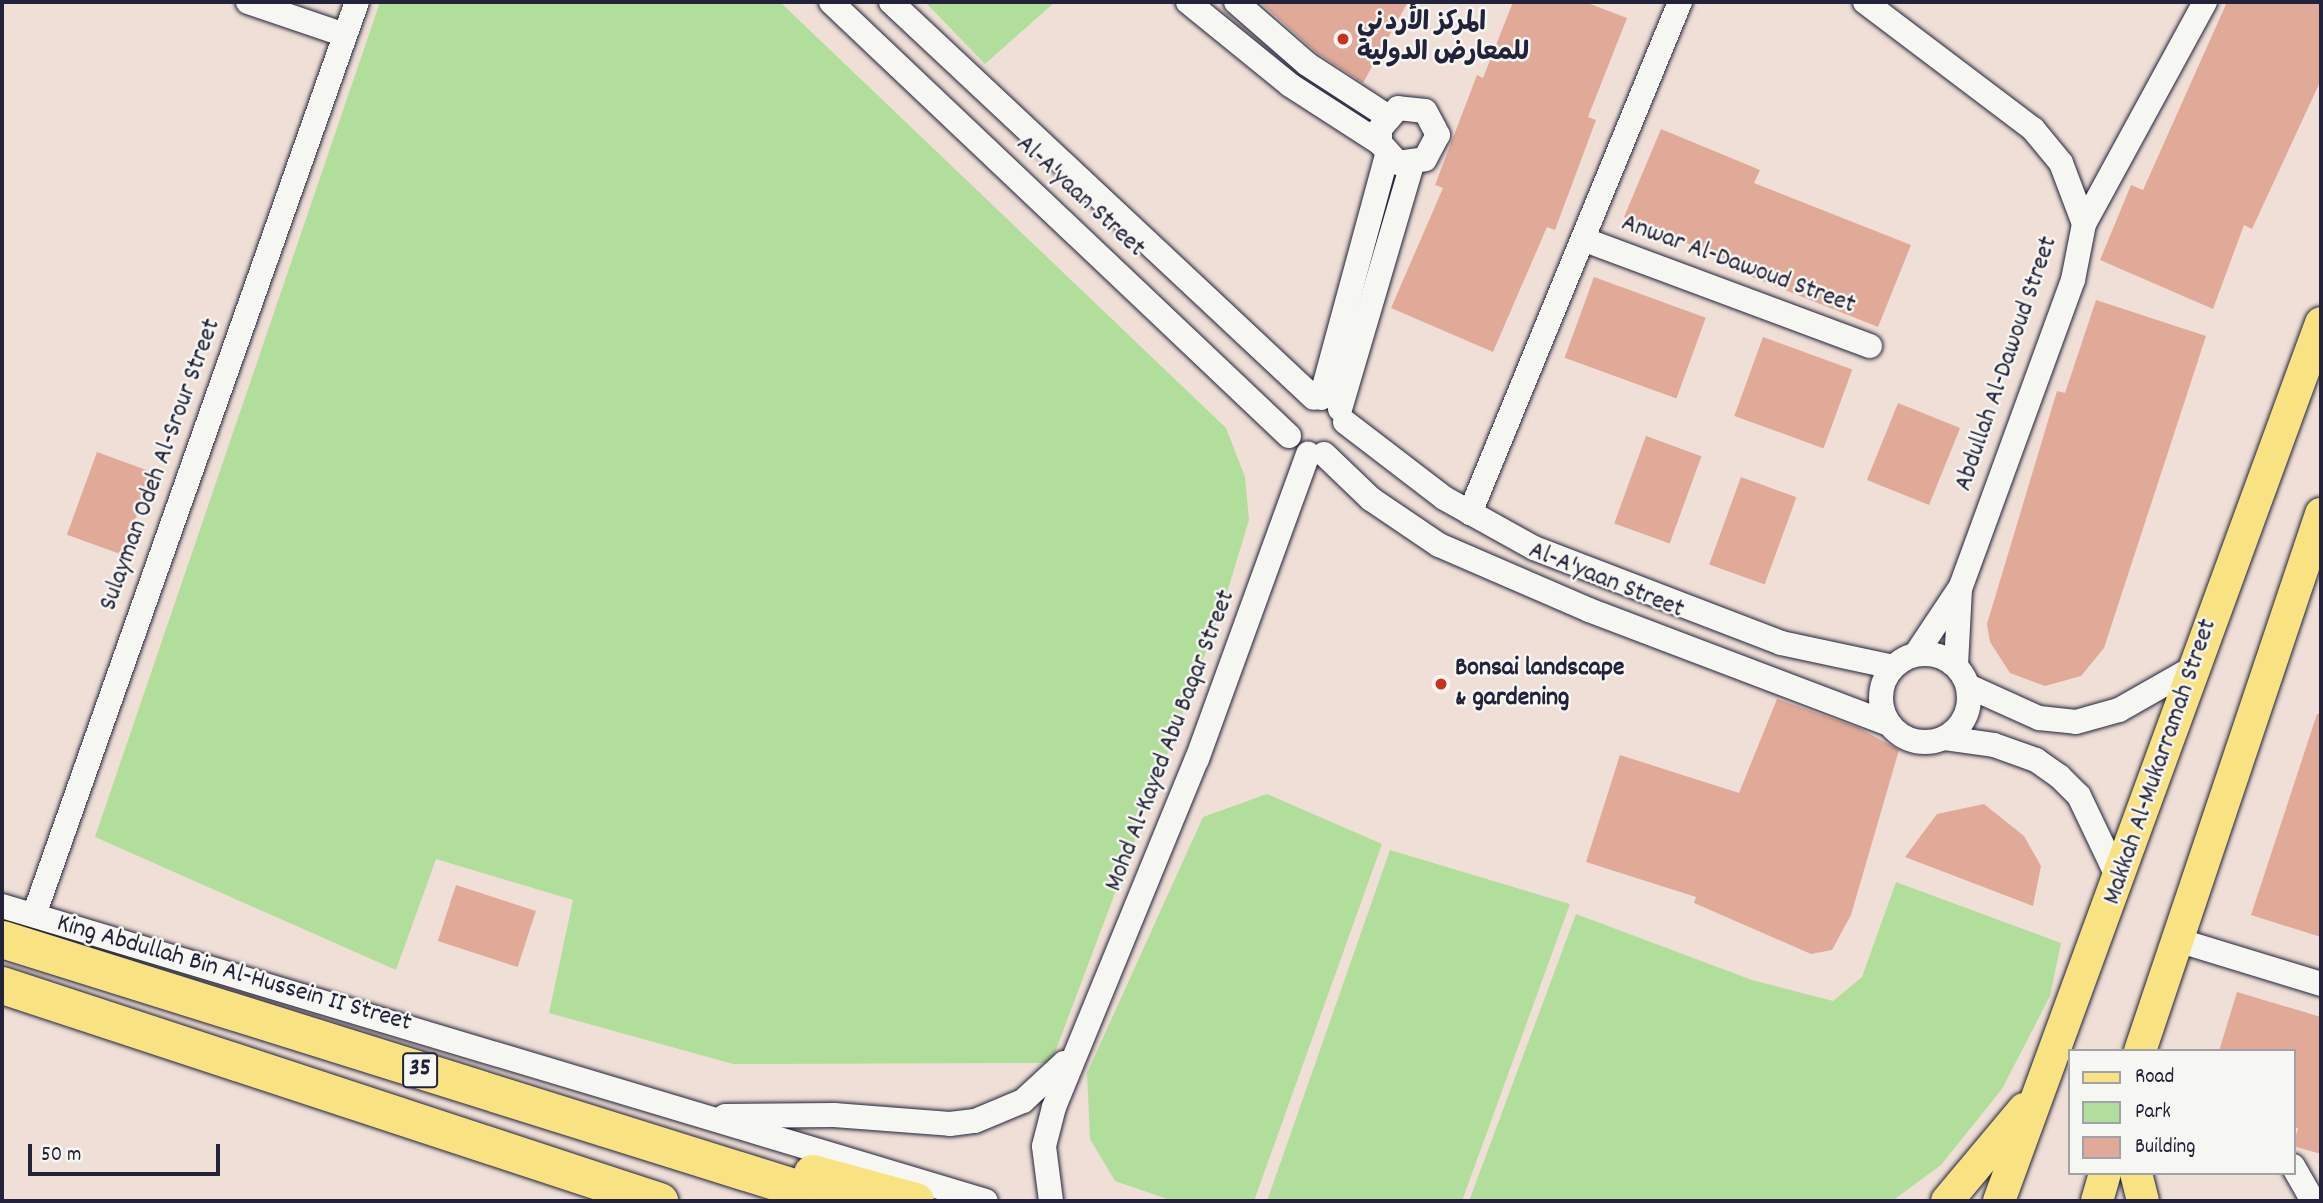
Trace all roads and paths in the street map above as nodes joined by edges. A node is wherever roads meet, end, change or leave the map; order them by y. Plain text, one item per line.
1 (248, 2) edge
2 (356, 2) edge
3 (831, 2) edge
4 (891, 2) edge
5 (1188, 2) edge
6 (1236, 2) edge
7 (1680, 2) edge
8 (1865, 2) edge
9 (2205, 2) edge
10 (345, 36) junction
11 (1387, 116) junction
12 (1383, 149) junction
13 (1412, 165) junction
14 (2084, 224) junction
15 (1585, 240) junction
16 (2321, 323) edge
17 (1870, 346) dead end
18 (1330, 407) junction
19 (1289, 436) junction
20 (1316, 454) junction
21 (1470, 513) junction
22 (2321, 514) edge
23 (1960, 588) junction
24 (1916, 654) junction
25 (1893, 667) junction
26 (2193, 668) junction
27 (1962, 676) junction
28 (1889, 724) junction
29 (1945, 738) junction
30 (2119, 880) junction
31 (2, 906) edge
32 (34, 915) junction
33 (2, 939) edge
34 (2174, 939) junction
35 (2083, 983) junction
36 (2, 985) edge
37 (2321, 985) edge
38 (1077, 1046) junction
39 (2141, 1049) edge
40 (2043, 1082) junction
41 (707, 1117) junction
42 (720, 1164) junction
43 (2295, 1170) edge
44 (2104, 1175) edge
45 (2112, 1175) edge
46 (2136, 1175) edge
47 (659, 1201) edge
48 (838, 1201) edge
49 (915, 1201) edge
50 (986, 1201) edge
51 (1051, 1201) edge
52 (1947, 1201) edge
53 (1999, 1201) edge
54 (2018, 1201) edge
55 (2097, 1201) edge
56 (2113, 1201) edge
57 (2143, 1201) edge
58 (2313, 1201) edge

1 - 10 street
2 - 10 street, Sulayman Odeh Al-Srour Street
3 - 19 street, Al-A'yaan Street
4 - 18 street, Al-A'yaan Street
5 - 12 street
6 - 11 street
7 - 15 street, Anwar Al-Dawoud Street
8 - 14 street, Abdullah Al-Dawoud Street
9 - 14 street
10 - 32 street, Sulayman Odeh Al-Srour Street
11 - 12 street
11 - 13 street
12 - 13 street
12 - 18 street
13 - 18 street
14 - 23 street, Abdullah Al-Dawoud Street
15 - 17 street, Anwar Al-Dawoud Street
15 - 21 street, Anwar Al-Dawoud Street
16 - 26 main road, Makkah Al-Mukarramah Street
18 - 19 street
18 - 20 street, Mohd Al-Kayed Abu Baqar Street
18 - 21 street, Al-A'yaan Street
19 - 20 street, Al-A'yaan Street
20 - 28 street, Al-A'yaan Street
20 - 38 street, Mohd Al-Kayed Abu Baqar Street
21 - 25 street, Al-A'yaan Street
22 - 34 main road
23 - 24 street, Abdullah Al-Dawoud Street
23 - 27 street, Abdullah Al-Dawoud Street
24 - 25 street
24 - 27 street
25 - 28 street
26 - 27 street
26 - 30 main road, Makkah Al-Mukarramah Street
27 - 29 street
28 - 29 street
29 - 30 street
30 - 35 main road, Makkah Al-Mukarramah Street
31 - 32 street, King Abdullah Bin Al-Hussein II Street
32 - 41 street, King Abdullah Bin Al-Hussein II Street
33 - 42 highway, King Abdullah Bin Al-Hussein II Street / 35
34 - 37 street
34 - 39 main road
35 - 40 main road, Makkah Al-Mukarramah Street
35 - 54 main road
36 - 47 highway, 35
38 - 41 street, Mohd Al-Kayed Abu Baqar Street
38 - 51 street, Mohd Al-Kayed Abu Baqar Street
40 - 52 main road
40 - 53 main road, Makkah Al-Mukarramah Street
41 - 50 street, King Abdullah Bin Al-Hussein II Street
42 - 48 highway, King Abdullah Bin Al-Hussein II Street / 35
42 - 49 highway
43 - 58 street
44 - 55 main road
45 - 56 main road
46 - 57 main road

